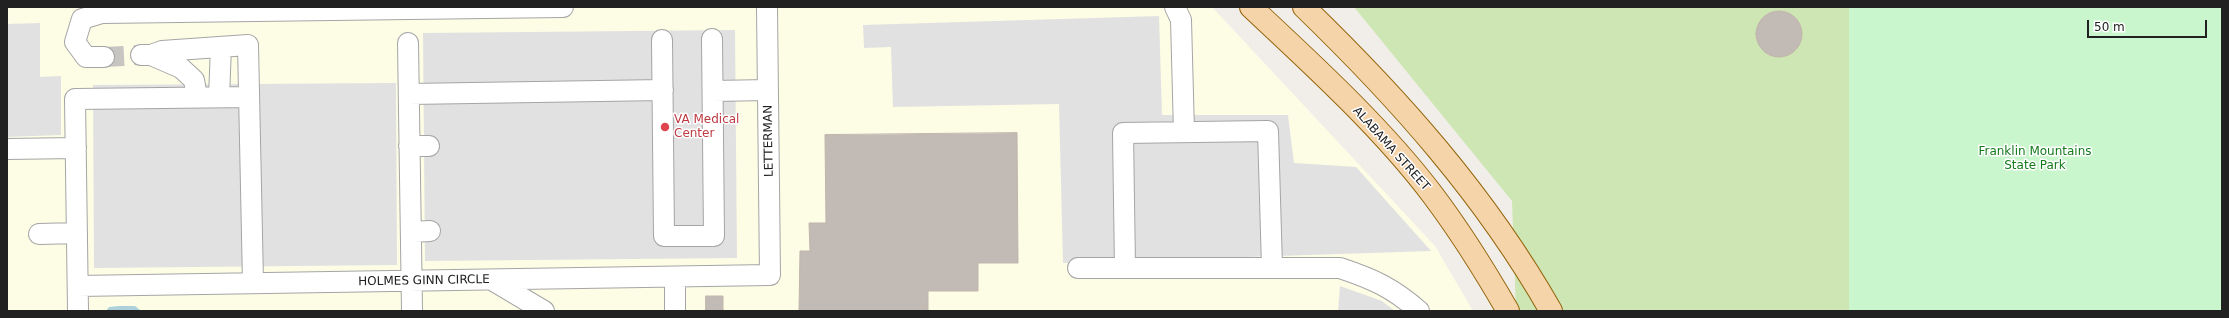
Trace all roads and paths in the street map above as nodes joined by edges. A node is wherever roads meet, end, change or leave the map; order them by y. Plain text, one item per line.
1 (563, 7) edge
2 (768, 7) edge
3 (1175, 7) edge
4 (1251, 7) edge
5 (1304, 7) edge
6 (712, 39) dead end
7 (662, 40) dead end
8 (408, 43) dead end
9 (221, 47) junction
10 (104, 57) tunnel mouth
11 (663, 90) junction
12 (768, 90) junction
13 (713, 91) junction
14 (409, 94) junction
15 (219, 97) junction
16 (249, 97) junction
17 (197, 98) junction
18 (1184, 132) junction
19 (410, 146) junction
20 (429, 146) dead end
21 (76, 148) junction
22 (7, 149) edge
23 (77, 233) junction
24 (39, 234) dead end
25 (1272, 267) junction
26 (1078, 268) dead end
27 (1125, 268) junction
28 (770, 275) joint
29 (675, 277) junction
30 (492, 280) junction
31 (411, 281) junction
32 (253, 283) junction
33 (78, 286) junction
34 (78, 311) edge
35 (412, 311) edge
36 (544, 311) edge
37 (675, 311) edge
38 (1419, 311) edge
39 (1508, 311) edge
40 (1550, 311) edge

1 - 10 lane
2 - 12 lane, LETTERMAN
3 - 18 lane
4 - 39 main road, ALABAMA STREET
5 - 40 main road
6 - 13 lane
7 - 11 lane
8 - 14 lane
9 - 15 lane
9 - 16 lane
9 - 17 lane
11 - 13 lane
11 - 14 lane
12 - 13 lane
12 - 28 lane, LETTERMAN
14 - 19 lane
15 - 16 lane
15 - 17 lane
16 - 32 lane
17 - 21 lane
18 - 25 lane
18 - 27 lane
19 - 20 lane
19 - 31 lane
21 - 22 lane
21 - 23 lane
23 - 24 lane
23 - 33 lane
25 - 27 lane
25 - 38 lane
26 - 27 lane
28 - 29 lane, HOLMES GINN CIRCLE
29 - 30 lane, HOLMES GINN CIRCLE
29 - 37 lane
30 - 31 lane, HOLMES GINN CIRCLE
30 - 36 lane
31 - 32 lane, HOLMES GINN CIRCLE
31 - 35 lane
32 - 33 lane, HOLMES GINN CIRCLE
33 - 34 lane

